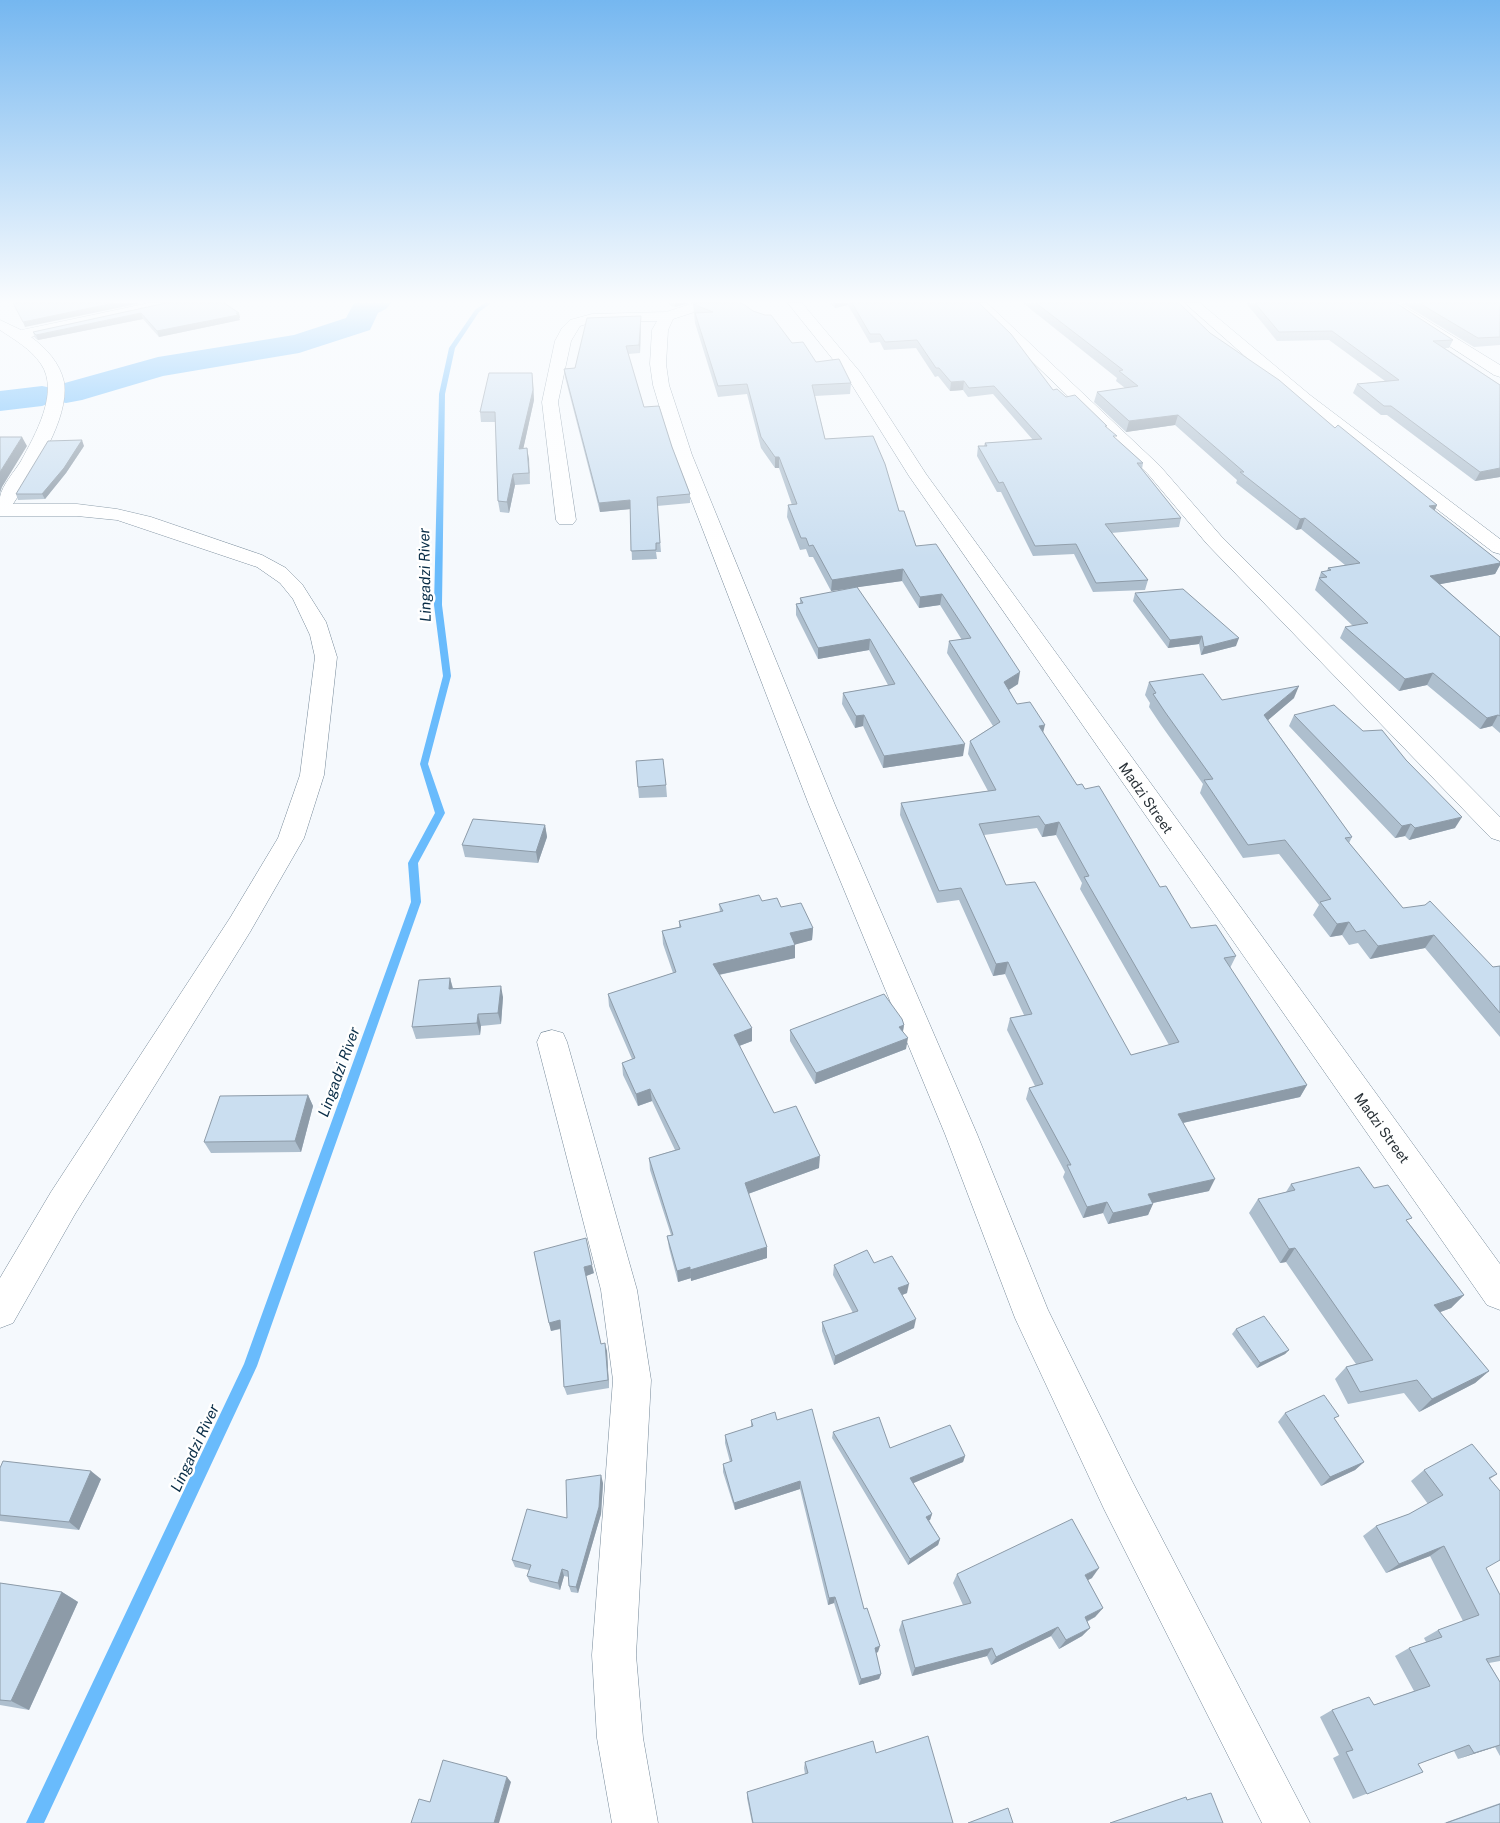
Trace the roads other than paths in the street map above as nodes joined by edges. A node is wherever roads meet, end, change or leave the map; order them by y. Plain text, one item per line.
1 (55, 388) edge
2 (553, 388) edge
3 (662, 388) edge
4 (862, 388) edge
5 (1068, 388) edge
6 (1291, 388) edge
7 (0, 510) edge
8 (566, 520) dead end
9 (1500, 548) edge
10 (1500, 832) edge
11 (552, 1042) dead end
12 (1500, 1293) edge
13 (0, 1311) edge
14 (635, 1823) edge
15 (1287, 1823) edge

1 - 7 street
2 - 8 street
3 - 15 street
4 - 12 street, Madzi Street
5 - 10 street
6 - 9 street
7 - 13 street
11 - 14 street

